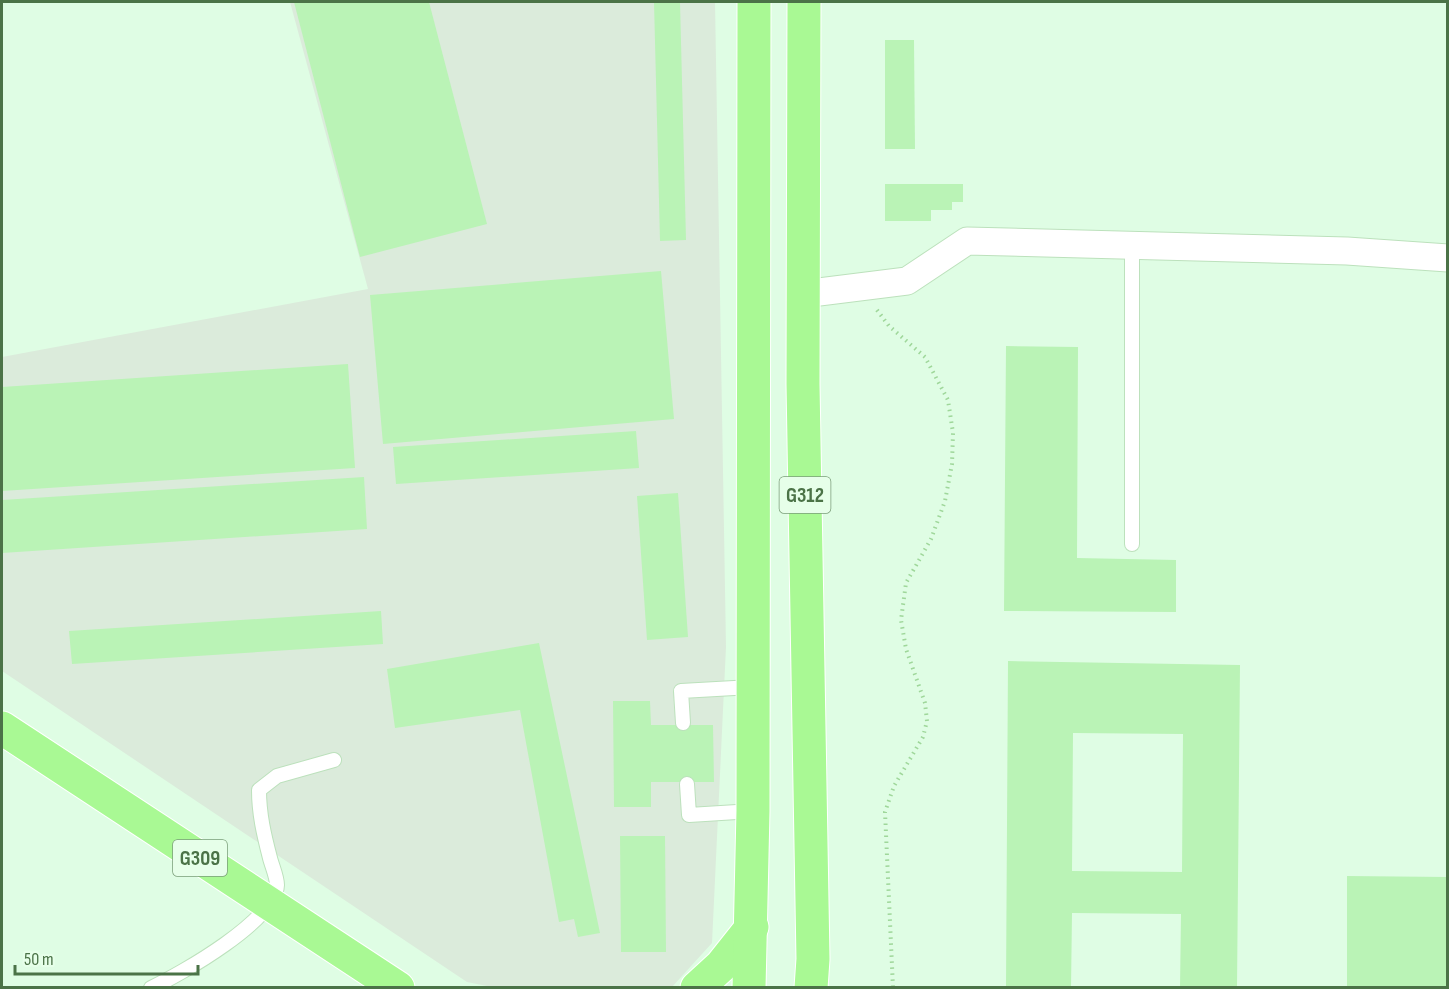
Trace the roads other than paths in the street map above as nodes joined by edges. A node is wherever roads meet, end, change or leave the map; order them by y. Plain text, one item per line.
1 (754, 2) edge
2 (804, 2) edge
3 (1132, 246) junction
4 (1448, 258) edge
5 (803, 294) junction
6 (1132, 544) dead end
7 (752, 687) junction
8 (683, 723) dead end
9 (2, 728) edge
10 (334, 760) dead end
11 (687, 784) dead end
12 (753, 811) junction
13 (271, 904) junction
14 (752, 927) junction
15 (151, 987) edge
16 (398, 987) edge
17 (697, 987) edge
18 (749, 987) edge
19 (811, 987) edge

1 - 7 highway, G312
2 - 5 highway, G312
3 - 4 street
3 - 5 street
3 - 6 lane
5 - 19 highway, G312
7 - 8 lane
7 - 12 highway, G312
9 - 13 highway, G309
10 - 13 lane
11 - 12 lane
12 - 14 highway, G312
13 - 15 lane
13 - 16 highway, G309
14 - 17 highway
14 - 18 highway, G312

